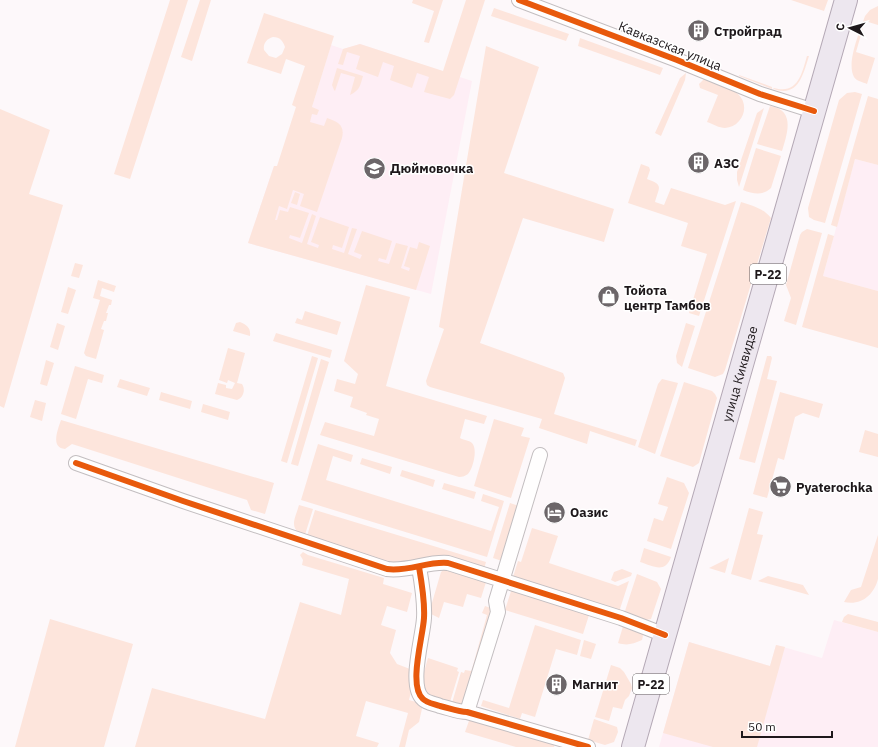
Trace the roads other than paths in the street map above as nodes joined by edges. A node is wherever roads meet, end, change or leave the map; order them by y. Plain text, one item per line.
1 (518, 0) edge
2 (846, 0) edge
3 (814, 111) junction
4 (540, 455) dead end
5 (76, 463) dead end
6 (419, 566) junction
7 (502, 580) junction
8 (665, 635) junction
9 (467, 712) junction
10 (588, 747) edge
11 (633, 747) edge

1 - 3 street, Кавказская улица
2 - 3 main road, улица Киквидзе / Р-22
3 - 8 main road, улица Киквидзе / Р-22
4 - 7 street
5 - 6 street
6 - 7 street
6 - 9 street
7 - 8 street
7 - 9 street
8 - 11 main road, улица Киквидзе / Р-22
9 - 10 street

